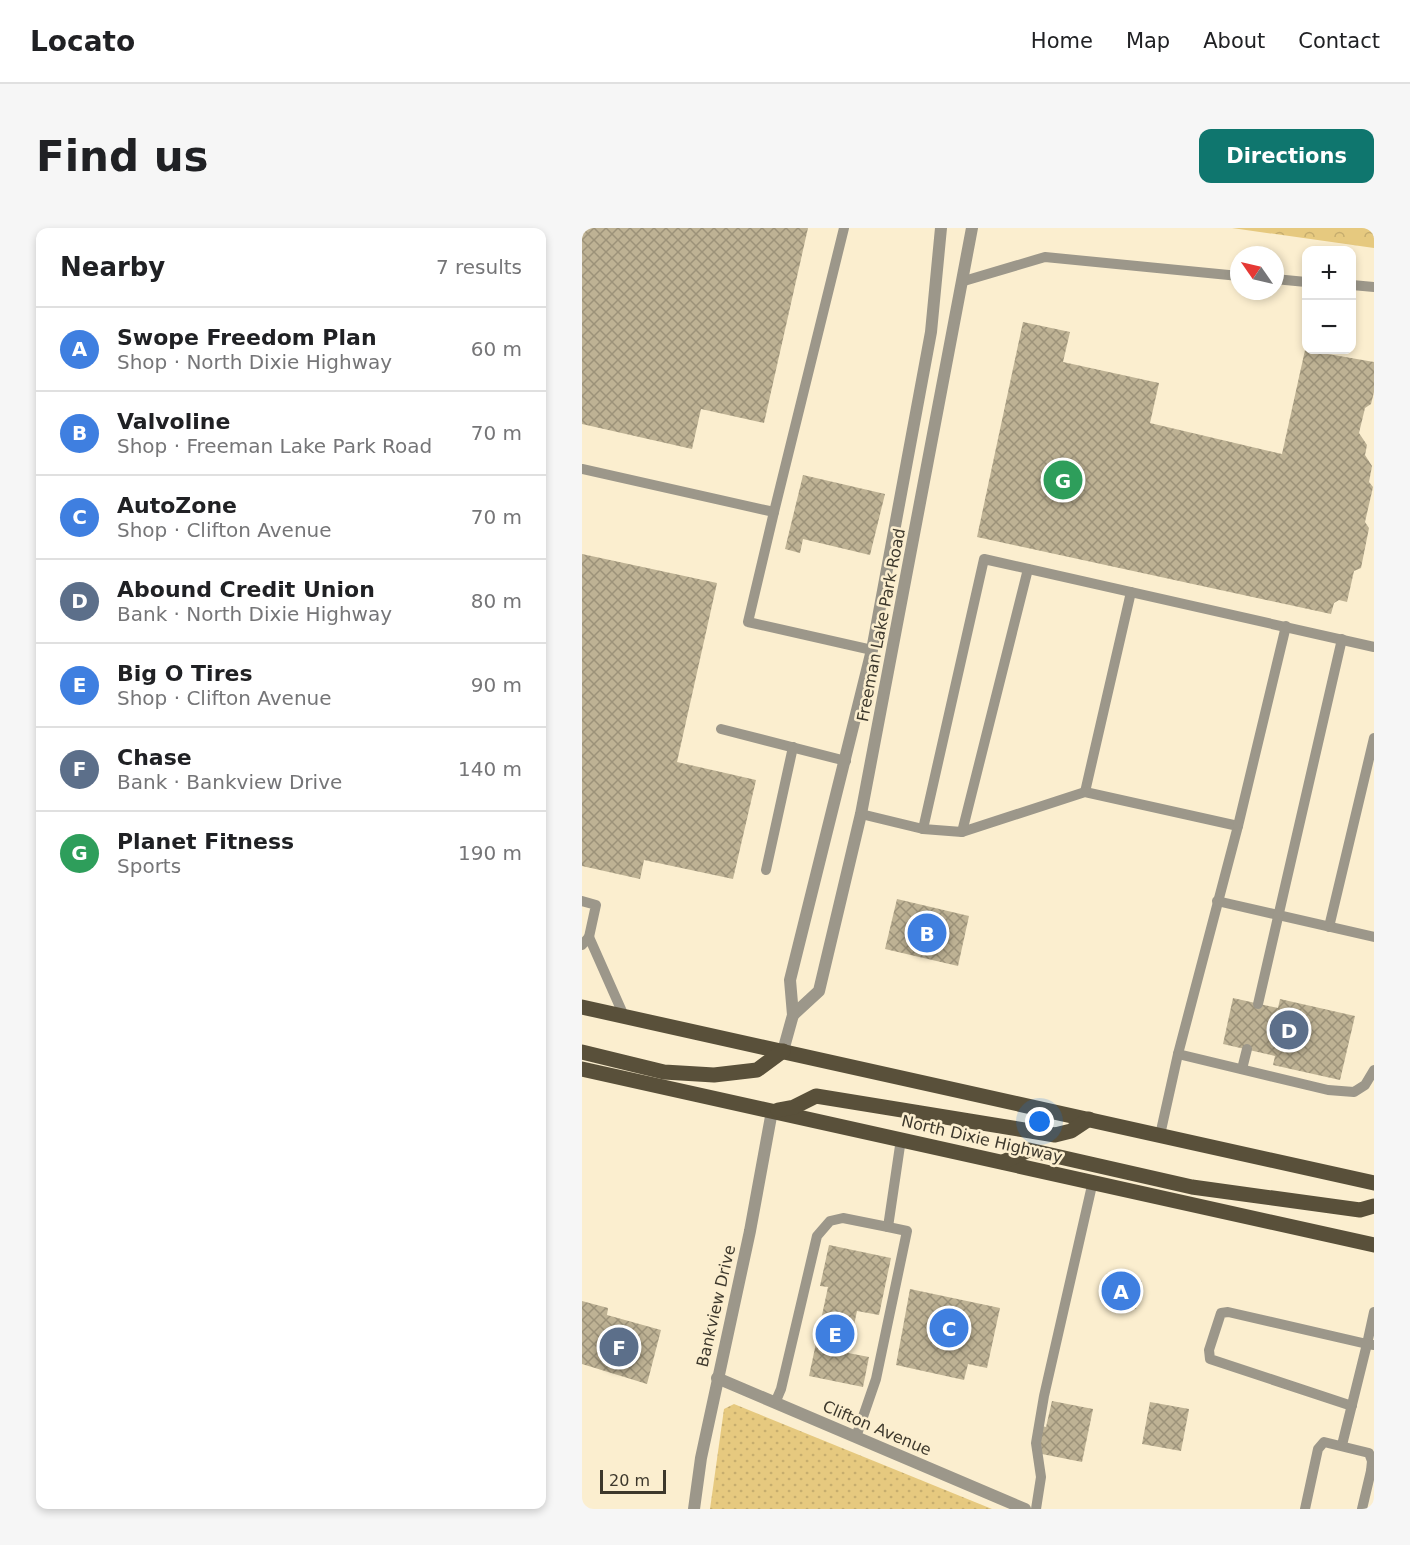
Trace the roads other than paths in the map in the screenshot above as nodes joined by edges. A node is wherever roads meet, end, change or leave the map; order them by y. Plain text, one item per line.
1 (844, 228) edge
2 (941, 228) edge
3 (972, 228) edge
4 (1230, 275) edge
5 (1284, 280) edge
6 (964, 281) junction
7 (1302, 282) edge
8 (1356, 285) edge
9 (1374, 287) edge
10 (582, 469) edge
11 (774, 512) junction
12 (1028, 569) junction
13 (1131, 592) junction
14 (1286, 626) junction
15 (1342, 639) junction
16 (1374, 647) edge
17 (872, 650) junction
18 (721, 729) dead end
19 (1374, 738) edge
20 (793, 747) junction
21 (846, 761) junction
22 (1085, 792) junction
23 (861, 814) junction
24 (1238, 826) junction
25 (922, 829) junction
26 (962, 832) junction
27 (766, 870) dead end
28 (582, 901) edge
29 (1217, 902) junction
30 (1278, 915) junction
31 (1329, 927) junction
32 (1374, 937) edge
33 (585, 941) edge
34 (1258, 1004) dead end
35 (582, 1007) edge
36 (793, 1015) junction
37 (624, 1016) junction
38 (1247, 1049) dead end
39 (783, 1051) junction
40 (582, 1052) edge
41 (1178, 1054) junction
42 (582, 1069) edge
43 (1242, 1069) junction
44 (1374, 1070) edge
45 (772, 1111) junction
46 (1089, 1119) junction
47 (1160, 1135) junction
48 (901, 1139) junction
49 (1003, 1162) junction
50 (1093, 1182) junction
51 (1374, 1183) edge
52 (1374, 1206) edge
53 (888, 1227) junction
54 (1374, 1245) edge
55 (1374, 1312) edge
56 (1370, 1345) edge
57 (717, 1378) junction
58 (775, 1403) junction
59 (1352, 1406) junction
60 (856, 1437) junction
61 (1342, 1445) junction
62 (1372, 1471) edge
63 (694, 1509) edge
64 (1025, 1509) edge
65 (1036, 1509) edge
66 (1305, 1509) edge
67 (1362, 1509) edge

1 - 11 lane
2 - 17 street, Freeman Lake Park Road
3 - 6 street, Freeman Lake Park Road
4 - 6 lane
5 - 7 lane
6 - 23 street, Freeman Lake Park Road
8 - 9 lane
10 - 11 lane
11 - 17 lane
12 - 13 lane
12 - 25 lane
12 - 26 lane
13 - 14 lane
13 - 22 lane
14 - 15 lane
14 - 24 lane
15 - 16 lane
15 - 30 lane
17 - 21 street, Freeman Lake Park Road
18 - 20 lane
19 - 31 lane
20 - 21 lane
20 - 27 lane
21 - 36 street, Freeman Lake Park Road
22 - 24 lane
22 - 26 lane
23 - 25 lane
23 - 36 street, Freeman Lake Park Road
24 - 29 lane
25 - 26 lane
28 - 33 lane
29 - 30 lane
29 - 41 lane
30 - 31 lane
30 - 34 lane
31 - 32 lane
33 - 37 lane
35 - 37 main road
36 - 39 street, Freeman Lake Park Road
37 - 39 main road
38 - 43 lane
39 - 40 main road
39 - 46 main road
41 - 43 lane
41 - 47 lane
42 - 45 main road, North Dixie Highway
43 - 44 lane
45 - 46 main road
45 - 48 main road, North Dixie Highway
45 - 57 street, Bankview Drive
46 - 47 main road
47 - 51 main road
48 - 49 main road, North Dixie Highway
48 - 53 lane
49 - 50 main road, North Dixie Highway
49 - 52 main road
50 - 54 main road, North Dixie Highway
50 - 65 lane
53 - 58 lane
53 - 60 lane
55 - 56 lane
56 - 59 lane
56 - 59 lane
57 - 58 street, Clifton Avenue
57 - 63 street, Bankview Drive
58 - 60 street, Clifton Avenue
59 - 61 lane
60 - 64 street, Clifton Avenue
61 - 62 lane
61 - 66 lane
62 - 67 lane

